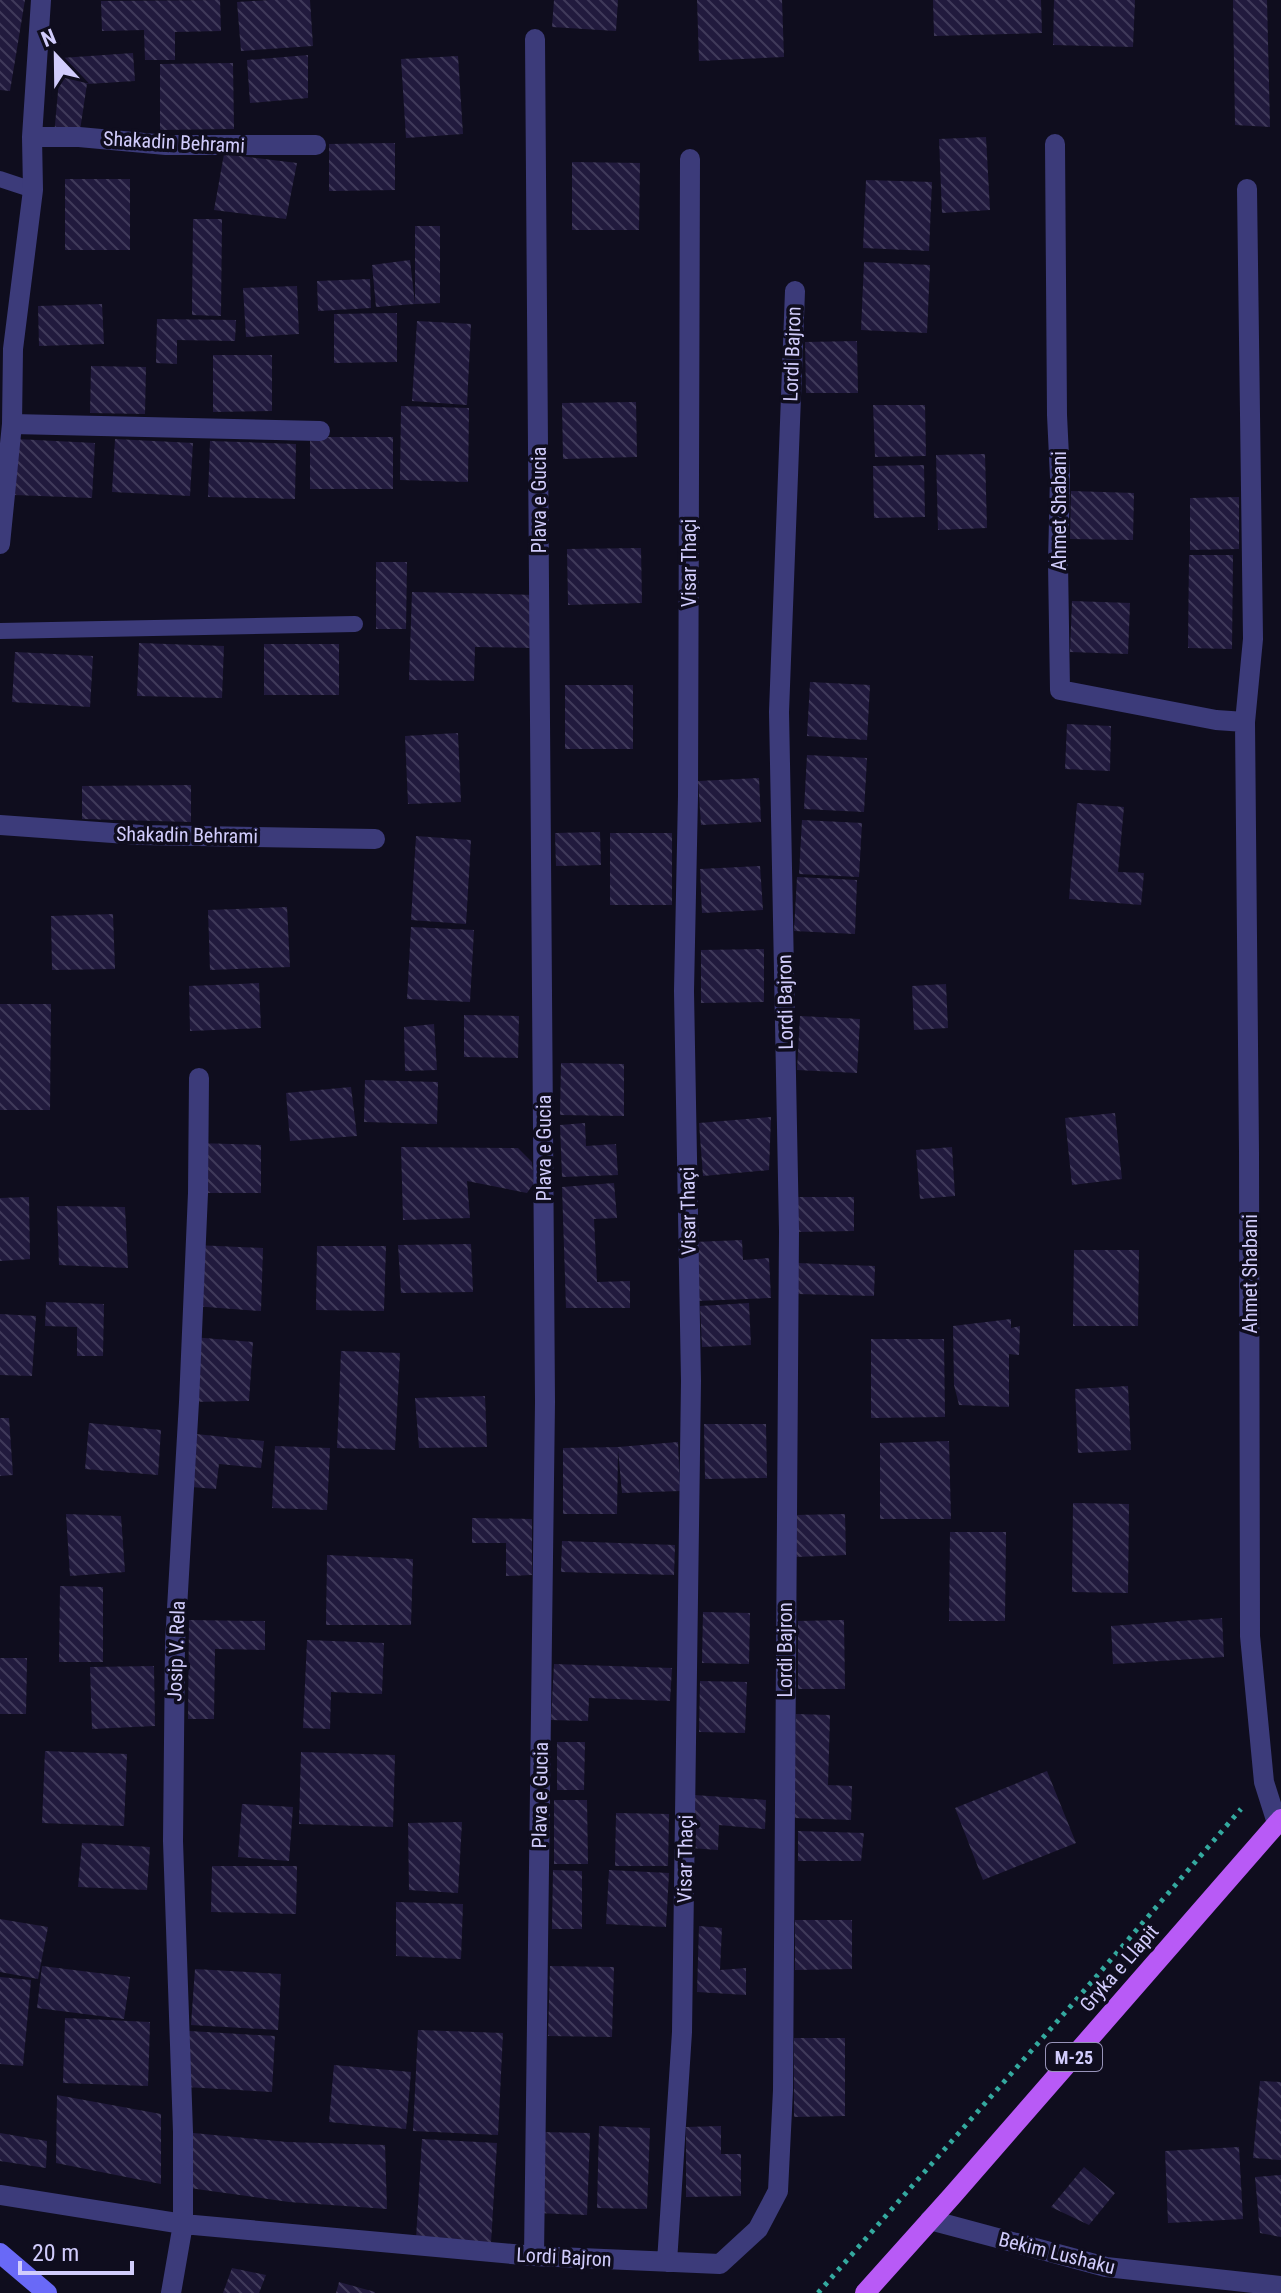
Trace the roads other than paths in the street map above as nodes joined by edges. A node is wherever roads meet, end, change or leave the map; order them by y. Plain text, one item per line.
1 (41, 0) edge
2 (535, 39) dead end
3 (32, 137) junction
4 (1055, 144) dead end
5 (316, 145) dead end
6 (690, 159) dead end
7 (0, 179) edge
8 (1247, 189) dead end
9 (33, 190) junction
10 (795, 291) dead end
11 (7, 346) edge
12 (12, 424) junction
13 (320, 431) dead end
14 (0, 544) edge
15 (355, 624) dead end
16 (0, 631) edge
17 (1245, 722) junction
18 (0, 825) edge
19 (375, 839) dead end
20 (199, 1078) dead end
21 (1279, 1821) edge
22 (0, 2195) edge
23 (930, 2220) junction
24 (183, 2224) junction
25 (0, 2253) edge
26 (534, 2256) junction
27 (667, 2262) junction
28 (1281, 2286) edge
29 (47, 2293) edge
30 (171, 2293) edge
31 (865, 2293) edge

1 - 3 street
2 - 26 street, Plava e Gucia
3 - 5 street, Shakadin Behrami
3 - 9 street
4 - 17 street, Ahmet Shabani
6 - 27 street, Visar Thaçi
7 - 9 lane
8 - 17 street, Ahmet Shabani
9 - 11 street
10 - 27 street, Lordi Bajron
11 - 12 street
12 - 13 street
12 - 14 street
15 - 16 lane
17 - 21 street, Ahmet Shabani
18 - 19 street, Shakadin Behrami
20 - 24 street, Josip V. Rela
21 - 23 main road, Gryka e Llapit / M-25
22 - 24 street, Lordi Bajron
23 - 28 street, Bekim Lushaku
23 - 31 main road, Gryka e Llapit / M-25
24 - 26 street, Lordi Bajron
24 - 30 street, Josip V. Rela
25 - 29 main road
26 - 27 street, Lordi Bajron

